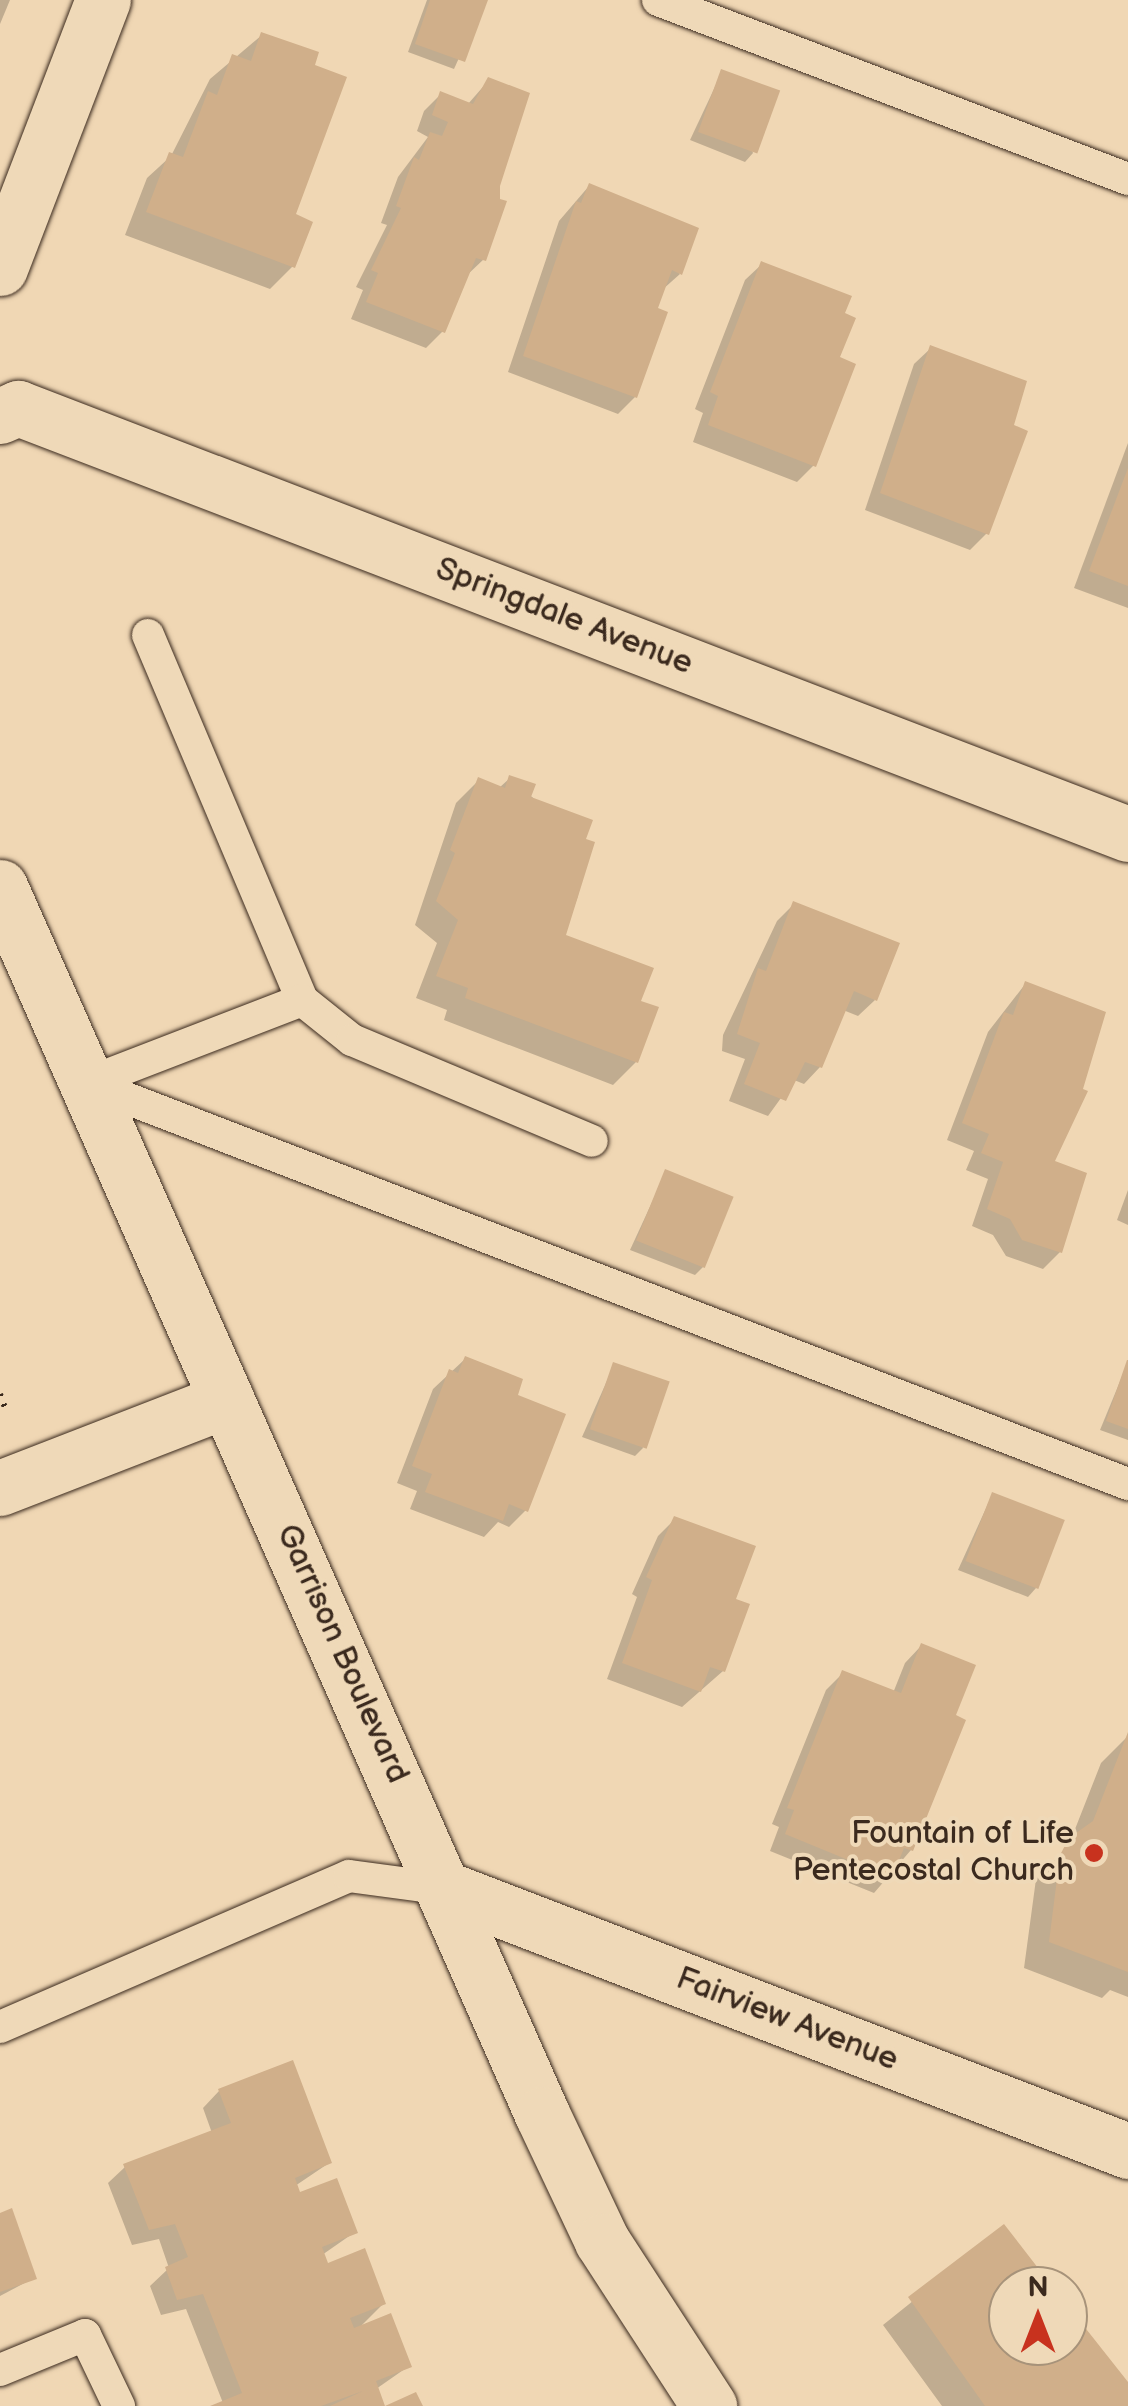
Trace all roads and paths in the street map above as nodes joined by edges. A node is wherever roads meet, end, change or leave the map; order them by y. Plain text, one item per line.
1 (103, 0) edge
2 (658, 0) edge
3 (1128, 180) edge
4 (0, 268) edge
5 (0, 416) edge
6 (148, 634) dead end
7 (1128, 834) edge
8 (0, 887) edge
9 (302, 1000) junction
10 (88, 1083) junction
11 (592, 1141) dead end
12 (0, 1394) edge
13 (228, 1400) junction
14 (7, 1413) dead end
15 (1128, 1484) edge
16 (0, 1488) edge
17 (446, 1889) junction
18 (0, 2028) edge
19 (1128, 2151) edge
20 (0, 2370) edge
21 (119, 2406) edge
22 (710, 2406) edge

1 - 4 street
2 - 3 lane
5 - 7 street, Springdale Avenue
6 - 9 lane
8 - 10 street, Garrison Boulevard
9 - 10 lane
9 - 11 lane
10 - 13 street, Garrison Boulevard
10 - 15 lane
12 - 14 path
13 - 16 street
13 - 17 street, Garrison Boulevard
17 - 18 lane
17 - 19 street, Fairview Avenue
17 - 22 street, Garrison Boulevard
20 - 21 lane

